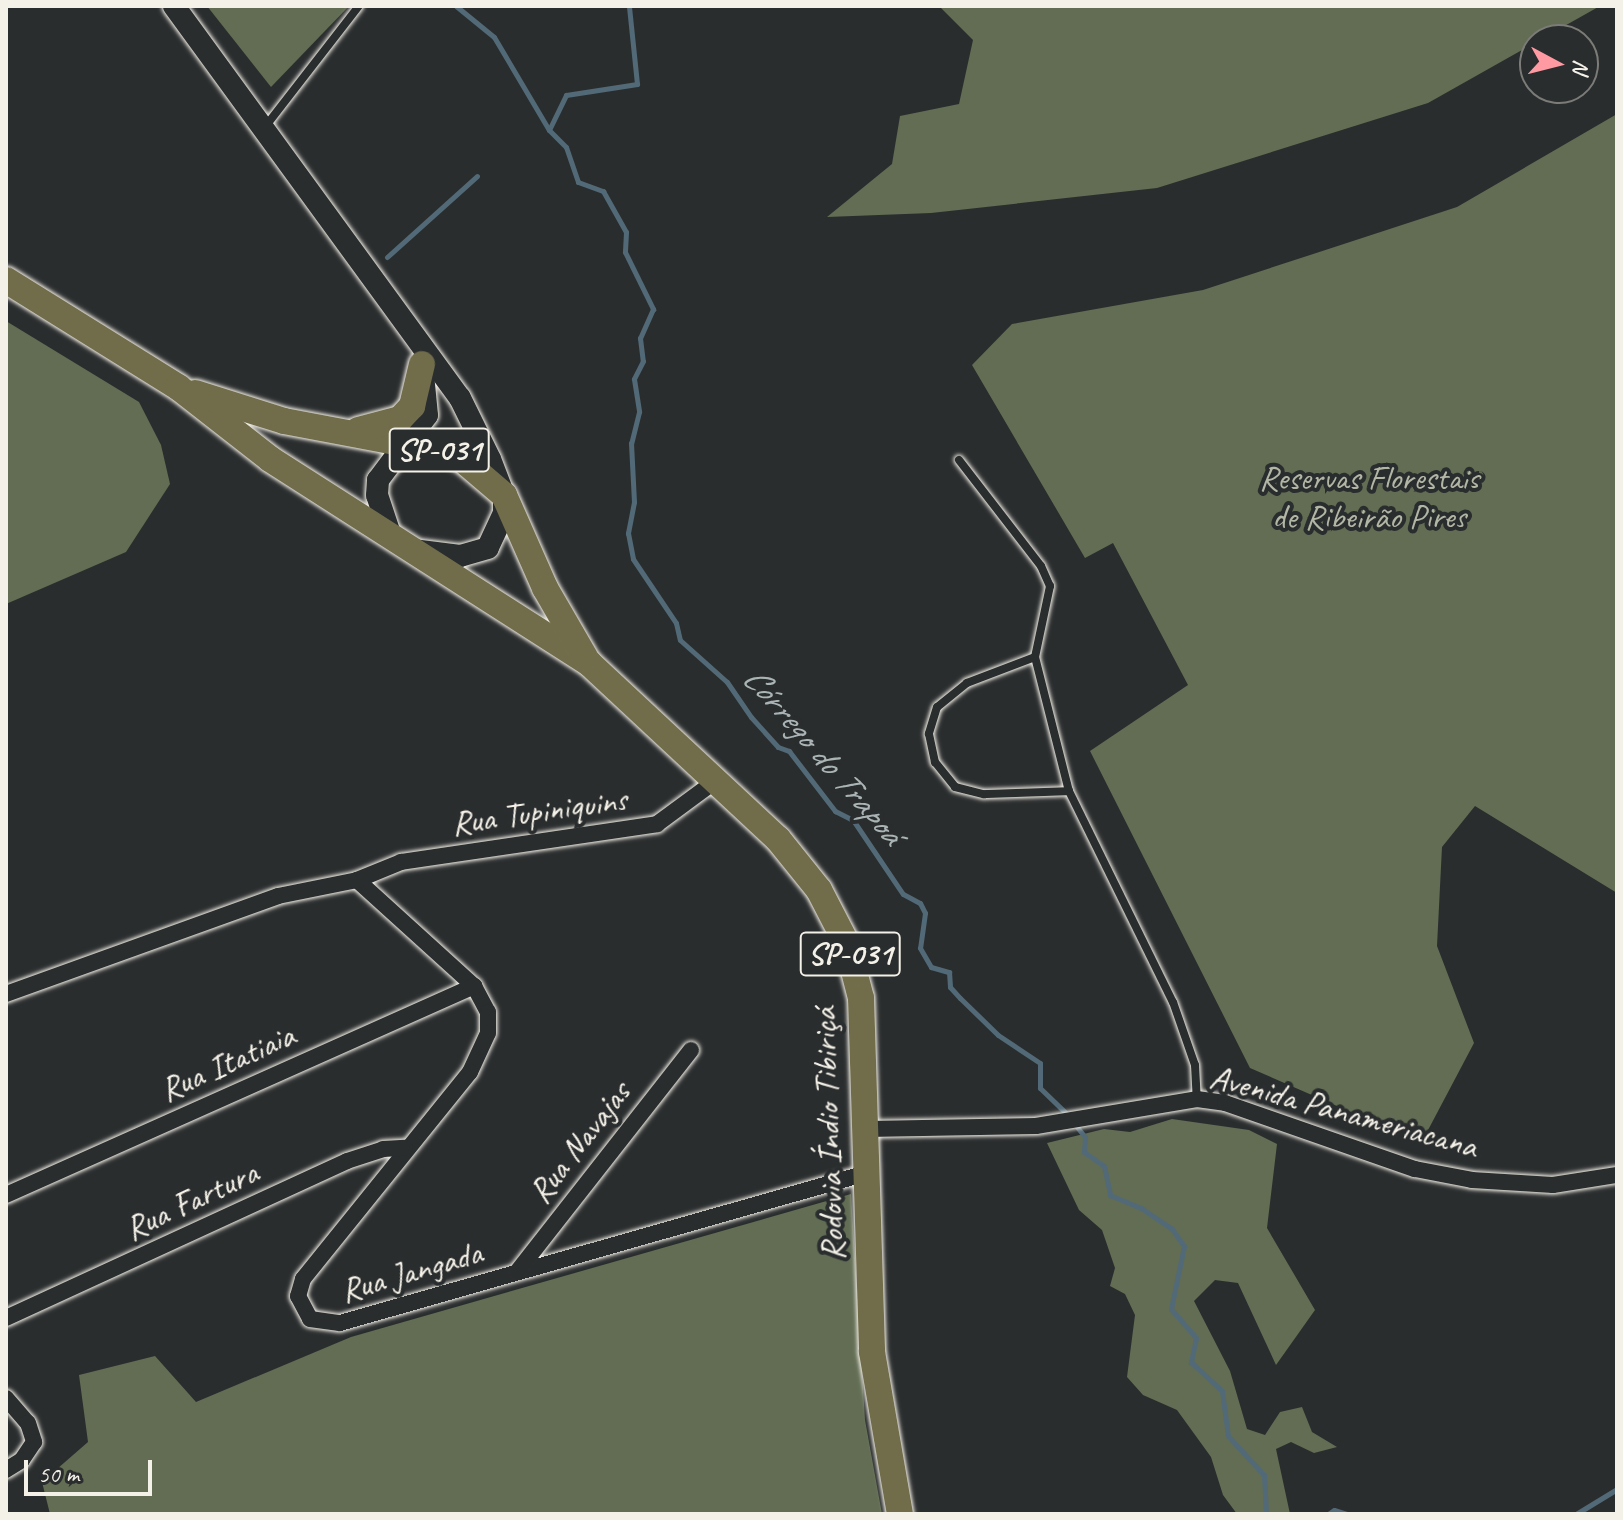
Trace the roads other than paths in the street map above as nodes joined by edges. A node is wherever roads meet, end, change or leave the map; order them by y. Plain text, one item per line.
1 (174, 6) edge
2 (359, 6) edge
3 (263, 131) junction
4 (6, 280) edge
5 (410, 329) junction
6 (422, 364) junction
7 (178, 387) junction
8 (338, 433) junction
9 (407, 443) junction
10 (959, 460) dead end
11 (504, 495) junction
12 (400, 543) junction
13 (1035, 657) junction
14 (589, 663) junction
15 (718, 779) junction
16 (1069, 791) junction
17 (357, 880) junction
18 (474, 986) junction
19 (6, 994) edge
20 (691, 1050) dead end
21 (1197, 1099) junction
22 (867, 1129) junction
23 (405, 1148) junction
24 (867, 1173) junction
25 (1617, 1175) edge
26 (6, 1195) edge
27 (517, 1272) junction
28 (6, 1318) edge
29 (6, 1398) edge
30 (6, 1470) edge
31 (900, 1514) edge

1 - 3 main road
2 - 3 lane
3 - 5 main road
4 - 7 highway, Rodovia Índio Tibiriçá / SP-031
5 - 6 main road
5 - 11 main road
6 - 8 highway
6 - 9 main road
7 - 8 highway, Rodovia Índio Tibiriçá / SP-031
7 - 12 highway, Rodovia Índio Tibiriçá / SP-031
8 - 9 highway, Rodovia Índio Tibiriçá / SP-031
9 - 11 highway, Rodovia Índio Tibiriçá / SP-031
9 - 12 main road
10 - 13 lane
11 - 12 main road
11 - 14 highway, Rodovia Índio Tibiriçá / SP-031
12 - 14 highway, Rodovia Índio Tibiriçá / SP-031
13 - 16 lane
13 - 16 lane
14 - 15 highway, Rodovia Índio Tibiriçá / SP-031
15 - 17 street, Rua Tupiniquins
15 - 22 highway, Rodovia Índio Tibiriçá / SP-031
16 - 21 lane
17 - 18 street
17 - 19 street, Rua Tupiniquins
18 - 23 street, Rua Jangada
18 - 26 street, Rua Itatiaia
20 - 27 street, Rua Navajas
21 - 22 street, Avenida Panameriacana
21 - 25 street, Avenida Panameriacana
22 - 24 highway, Rodovia Índio Tibiriçá / SP-031
23 - 27 street, Rua Jangada
23 - 28 street, Rua Fartura
24 - 27 street, Rua Jangada
24 - 31 highway, Rodovia Índio Tibiriçá / SP-031
29 - 30 street

